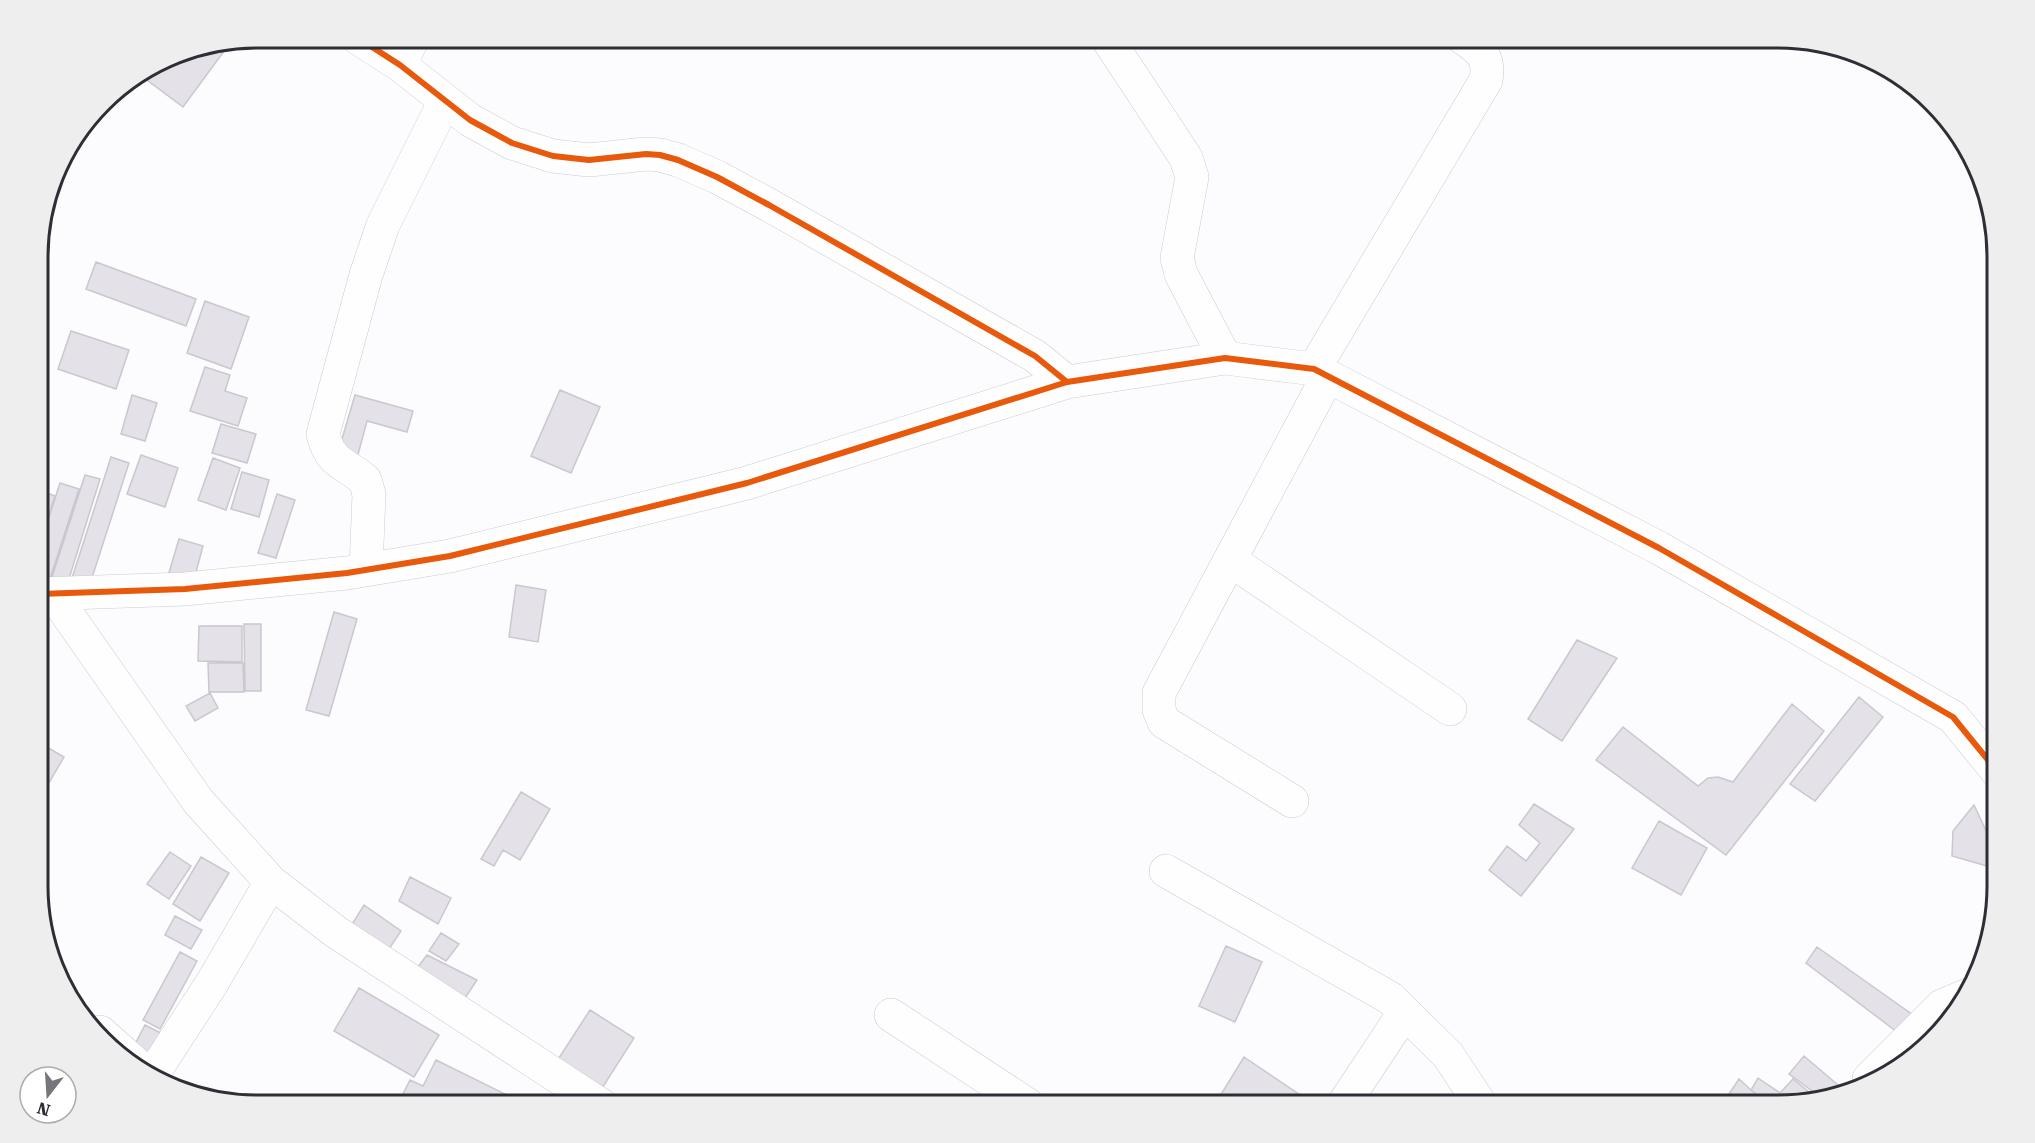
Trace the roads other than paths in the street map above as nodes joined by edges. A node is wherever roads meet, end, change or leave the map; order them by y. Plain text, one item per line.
1 (1114, 48) edge
2 (1478, 48) edge
3 (406, 51) edge
4 (445, 101) junction
5 (1225, 357) junction
6 (1321, 373) junction
7 (1067, 382) junction
8 (1230, 560) junction
9 (366, 570) junction
10 (48, 594) edge
11 (48, 597) edge
12 (1450, 709) dead end
13 (1987, 759) edge
14 (1292, 801) dead end
15 (1166, 871) dead end
16 (271, 882) junction
17 (1951, 1002) edge
18 (1404, 1013) junction
19 (891, 1016) dead end
20 (1881, 1067) edge
21 (156, 1069) edge
22 (586, 1095) edge
23 (1013, 1095) edge
24 (1350, 1095) edge
25 (1474, 1095) edge

1 - 5 street
2 - 6 street
3 - 4 street
4 - 7 street
4 - 9 street
5 - 6 street
5 - 7 street
6 - 8 street
6 - 13 street
7 - 9 street
8 - 12 street
8 - 14 street
9 - 10 street
11 - 16 street
15 - 18 street
16 - 21 street
16 - 22 street
17 - 20 street
18 - 24 street
18 - 25 street
19 - 23 street

